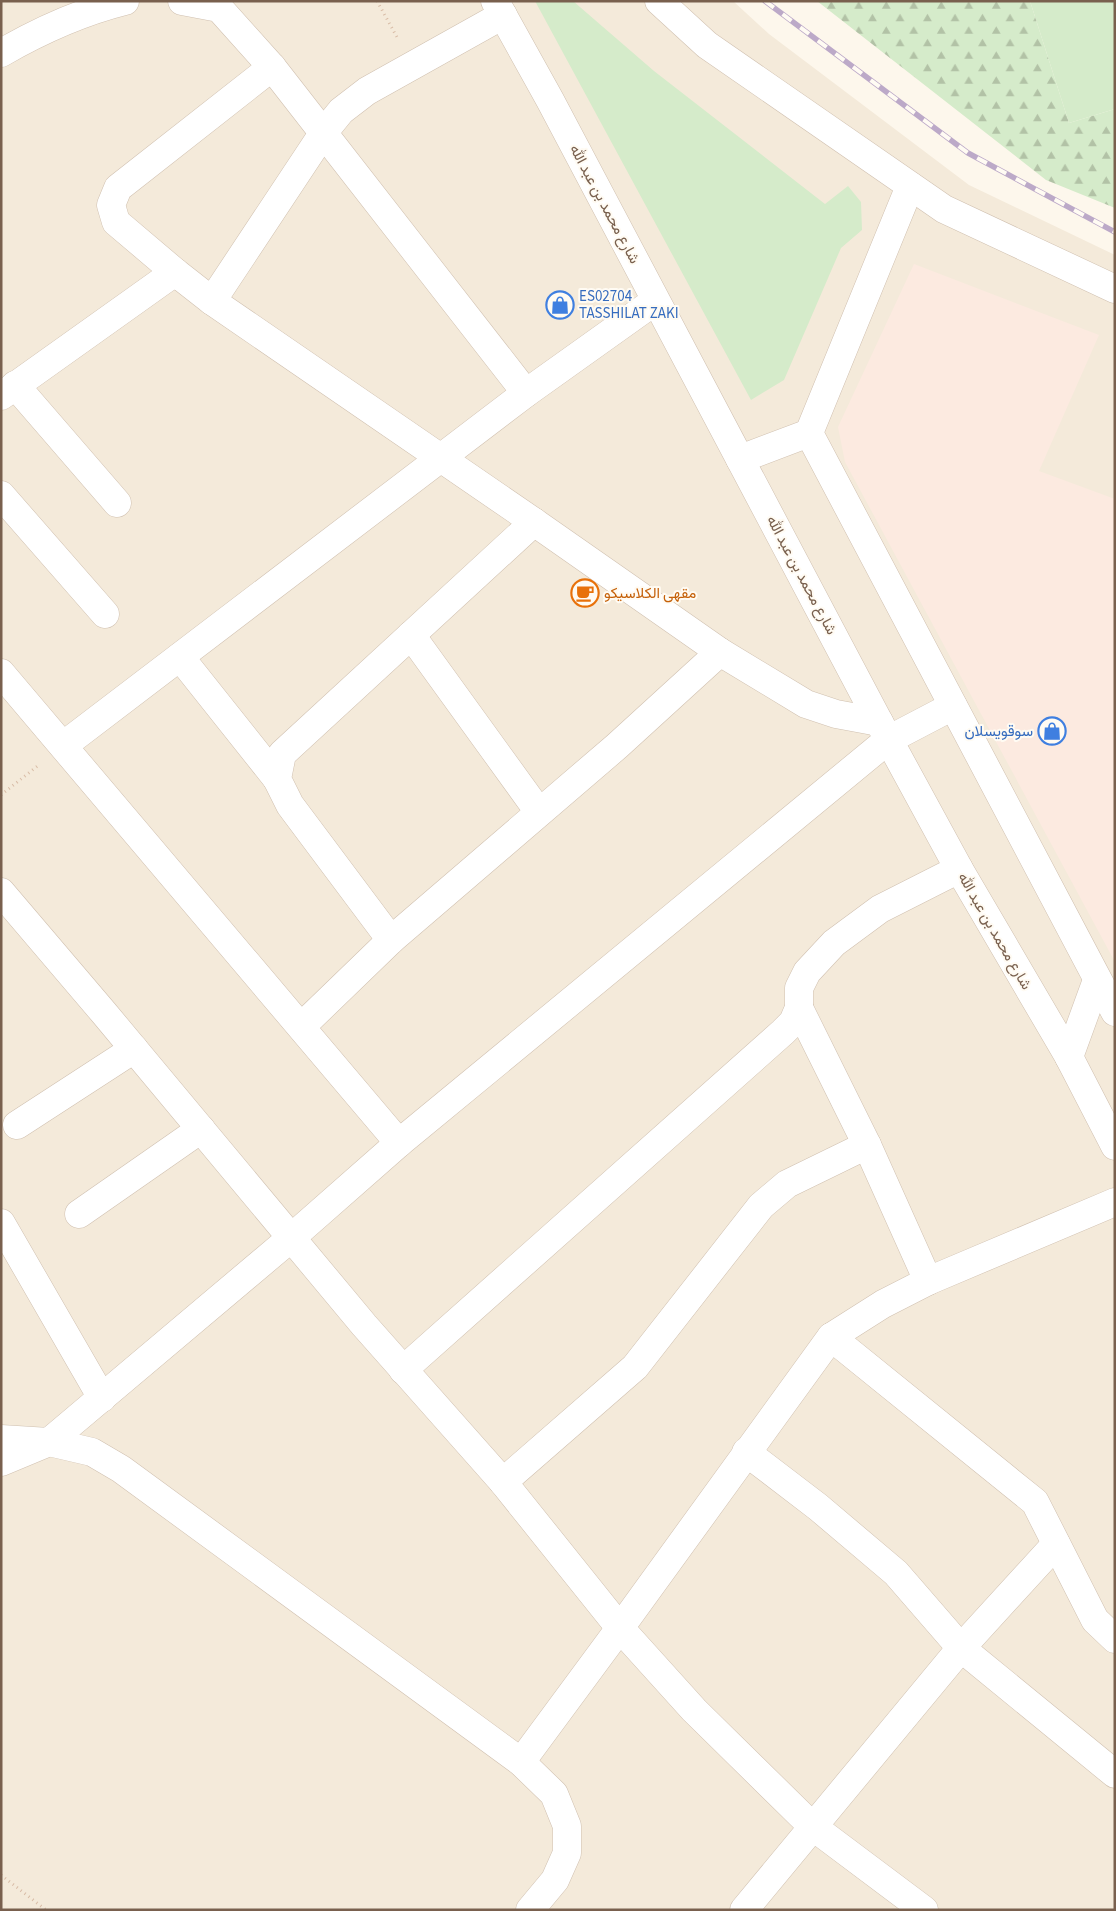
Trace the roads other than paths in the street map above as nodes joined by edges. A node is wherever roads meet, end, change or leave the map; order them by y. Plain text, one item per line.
1 (126, 1) edge
2 (182, 1) edge
3 (659, 1) edge
4 (499, 8) edge
5 (1, 54) edge
6 (272, 67) junction
7 (324, 132) junction
8 (910, 186) junction
9 (175, 272) junction
10 (1115, 289) edge
11 (212, 301) junction
12 (656, 301) junction
13 (8, 390) edge
14 (526, 393) junction
15 (809, 433) junction
16 (440, 458) junction
17 (740, 459) junction
18 (1, 495) edge
19 (117, 502) dead end
20 (534, 522) junction
21 (105, 614) dead end
22 (411, 635) junction
23 (720, 652) junction
24 (180, 657) junction
25 (1, 673) edge
26 (953, 706) junction
27 (883, 731) junction
28 (64, 745) junction
29 (277, 779) junction
30 (539, 812) junction
31 (959, 869) junction
32 (1, 892) edge
33 (391, 940) junction
34 (1097, 980) junction
35 (798, 1008) junction
36 (1115, 1012) edge
37 (302, 1026) junction
38 (134, 1049) junction
39 (1068, 1057) junction
40 (17, 1125) dead end
41 (201, 1129) junction
42 (1111, 1129) edge
43 (399, 1143) junction
44 (867, 1145) junction
45 (1115, 1202) edge
46 (79, 1214) dead end
47 (1, 1223) edge
48 (291, 1238) junction
49 (928, 1281) junction
50 (831, 1337) junction
51 (403, 1370) junction
52 (102, 1398) junction
53 (1, 1439) edge
54 (50, 1442) junction
55 (746, 1452) junction
56 (1, 1462) edge
57 (503, 1482) junction
58 (1056, 1544) junction
59 (620, 1628) junction
60 (1115, 1639) edge
61 (961, 1648) junction
62 (521, 1762) junction
63 (1115, 1774) edge
64 (812, 1826) junction
65 (530, 1910) edge
66 (744, 1910) edge
67 (924, 1910) edge

1 - 5 street
2 - 6 street
3 - 8 street
4 - 7 street
4 - 12 street, شارع محمد بن عبد الله
6 - 7 street
6 - 9 street
7 - 11 street
7 - 14 street
8 - 10 street
8 - 15 street
9 - 11 street
9 - 13 street
11 - 16 street
12 - 14 street
12 - 17 street, شارع محمد بن عبد الله
13 - 19 street
14 - 16 street
15 - 17 street
15 - 26 street
16 - 20 street
16 - 24 street
17 - 27 street, شارع محمد بن عبد الله
18 - 21 street
20 - 22 street
20 - 23 street
22 - 29 street
22 - 30 street
23 - 27 street
23 - 30 street
24 - 28 street
24 - 29 street
25 - 28 street
26 - 27 street
26 - 34 street
27 - 31 street, شارع محمد بن عبد الله
27 - 43 street
28 - 37 street
29 - 33 street
30 - 33 street
31 - 35 street
31 - 39 street, شارع محمد بن عبد الله
32 - 38 street
33 - 37 street
34 - 36 street
34 - 39 street
35 - 44 street
35 - 51 street
37 - 43 street
38 - 40 street
38 - 41 street
39 - 42 street, شارع محمد بن عبد الله
41 - 46 street
41 - 48 street
43 - 48 street
44 - 49 street
44 - 57 street
45 - 49 street
47 - 52 street
48 - 51 street
48 - 52 street
49 - 50 street
50 - 55 street
50 - 58 street
51 - 57 street
52 - 54 street
53 - 54 street
54 - 56 street
54 - 62 street
55 - 59 street
55 - 61 street
57 - 59 street
58 - 60 street
58 - 61 street
59 - 62 street
59 - 64 street
61 - 63 street
61 - 64 street
62 - 65 street
64 - 66 street
64 - 67 street

